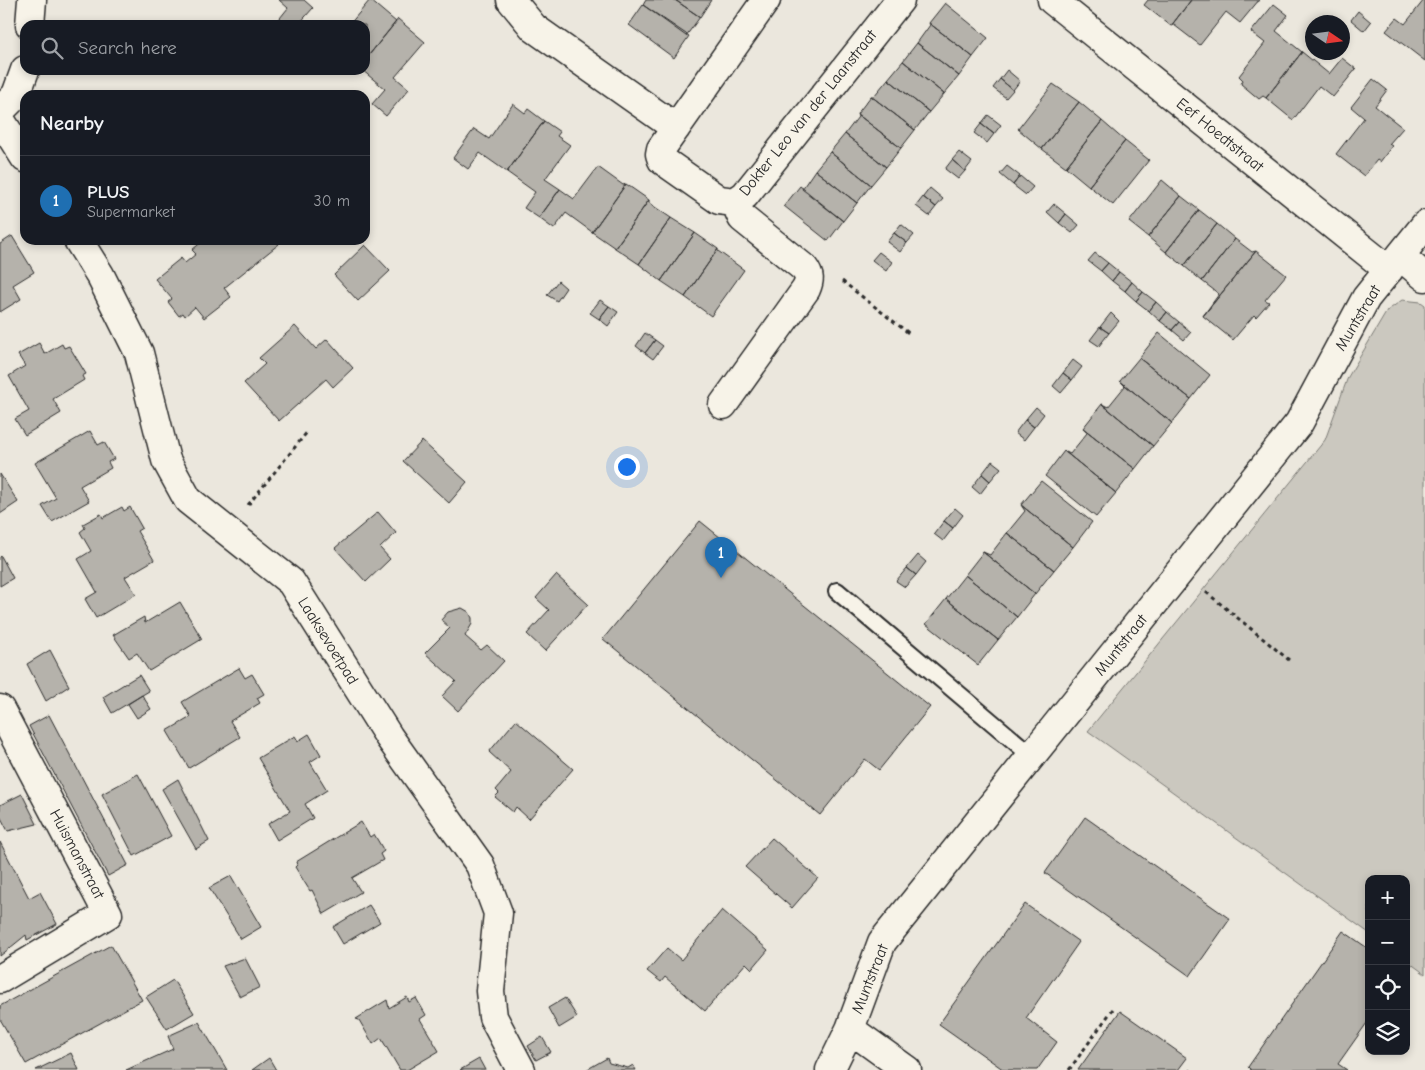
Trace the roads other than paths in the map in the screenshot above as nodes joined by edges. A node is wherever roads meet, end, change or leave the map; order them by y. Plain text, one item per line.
1 (32, 0) edge
2 (512, 0) edge
3 (766, 0) edge
4 (900, 0) edge
5 (1052, 0) edge
6 (30, 20) edge
7 (23, 75) edge
8 (0, 111) edge
9 (0, 119) edge
10 (676, 128) junction
11 (20, 150) edge
12 (735, 202) junction
13 (1425, 225) edge
14 (81, 245) edge
15 (1395, 263) junction
16 (1425, 277) edge
17 (723, 406) dead end
18 (836, 591) dead end
19 (0, 709) edge
20 (1032, 756) junction
21 (0, 979) edge
22 (850, 1029) junction
23 (521, 1070) edge
24 (830, 1070) edge
25 (907, 1070) edge

1 - 6 street
2 - 10 street
3 - 10 street, Dokter Leo van der Laanstraat
4 - 12 street, Dokter Leo van der Laanstraat
5 - 15 street, Eef Hoedtstraat
7 - 8 street
9 - 11 street
10 - 12 street, Dokter Leo van der Laanstraat
12 - 17 street, Dokter Leo van der Laanstraat
13 - 15 street, Muntstraat
14 - 23 street, Laaksevoetpad
15 - 16 street, Eef Hoedtstraat
15 - 20 street, Muntstraat
18 - 20 lane
19 - 21 street, Huismanstraat
20 - 22 street, Muntstraat
22 - 24 street, Muntstraat
22 - 25 street

